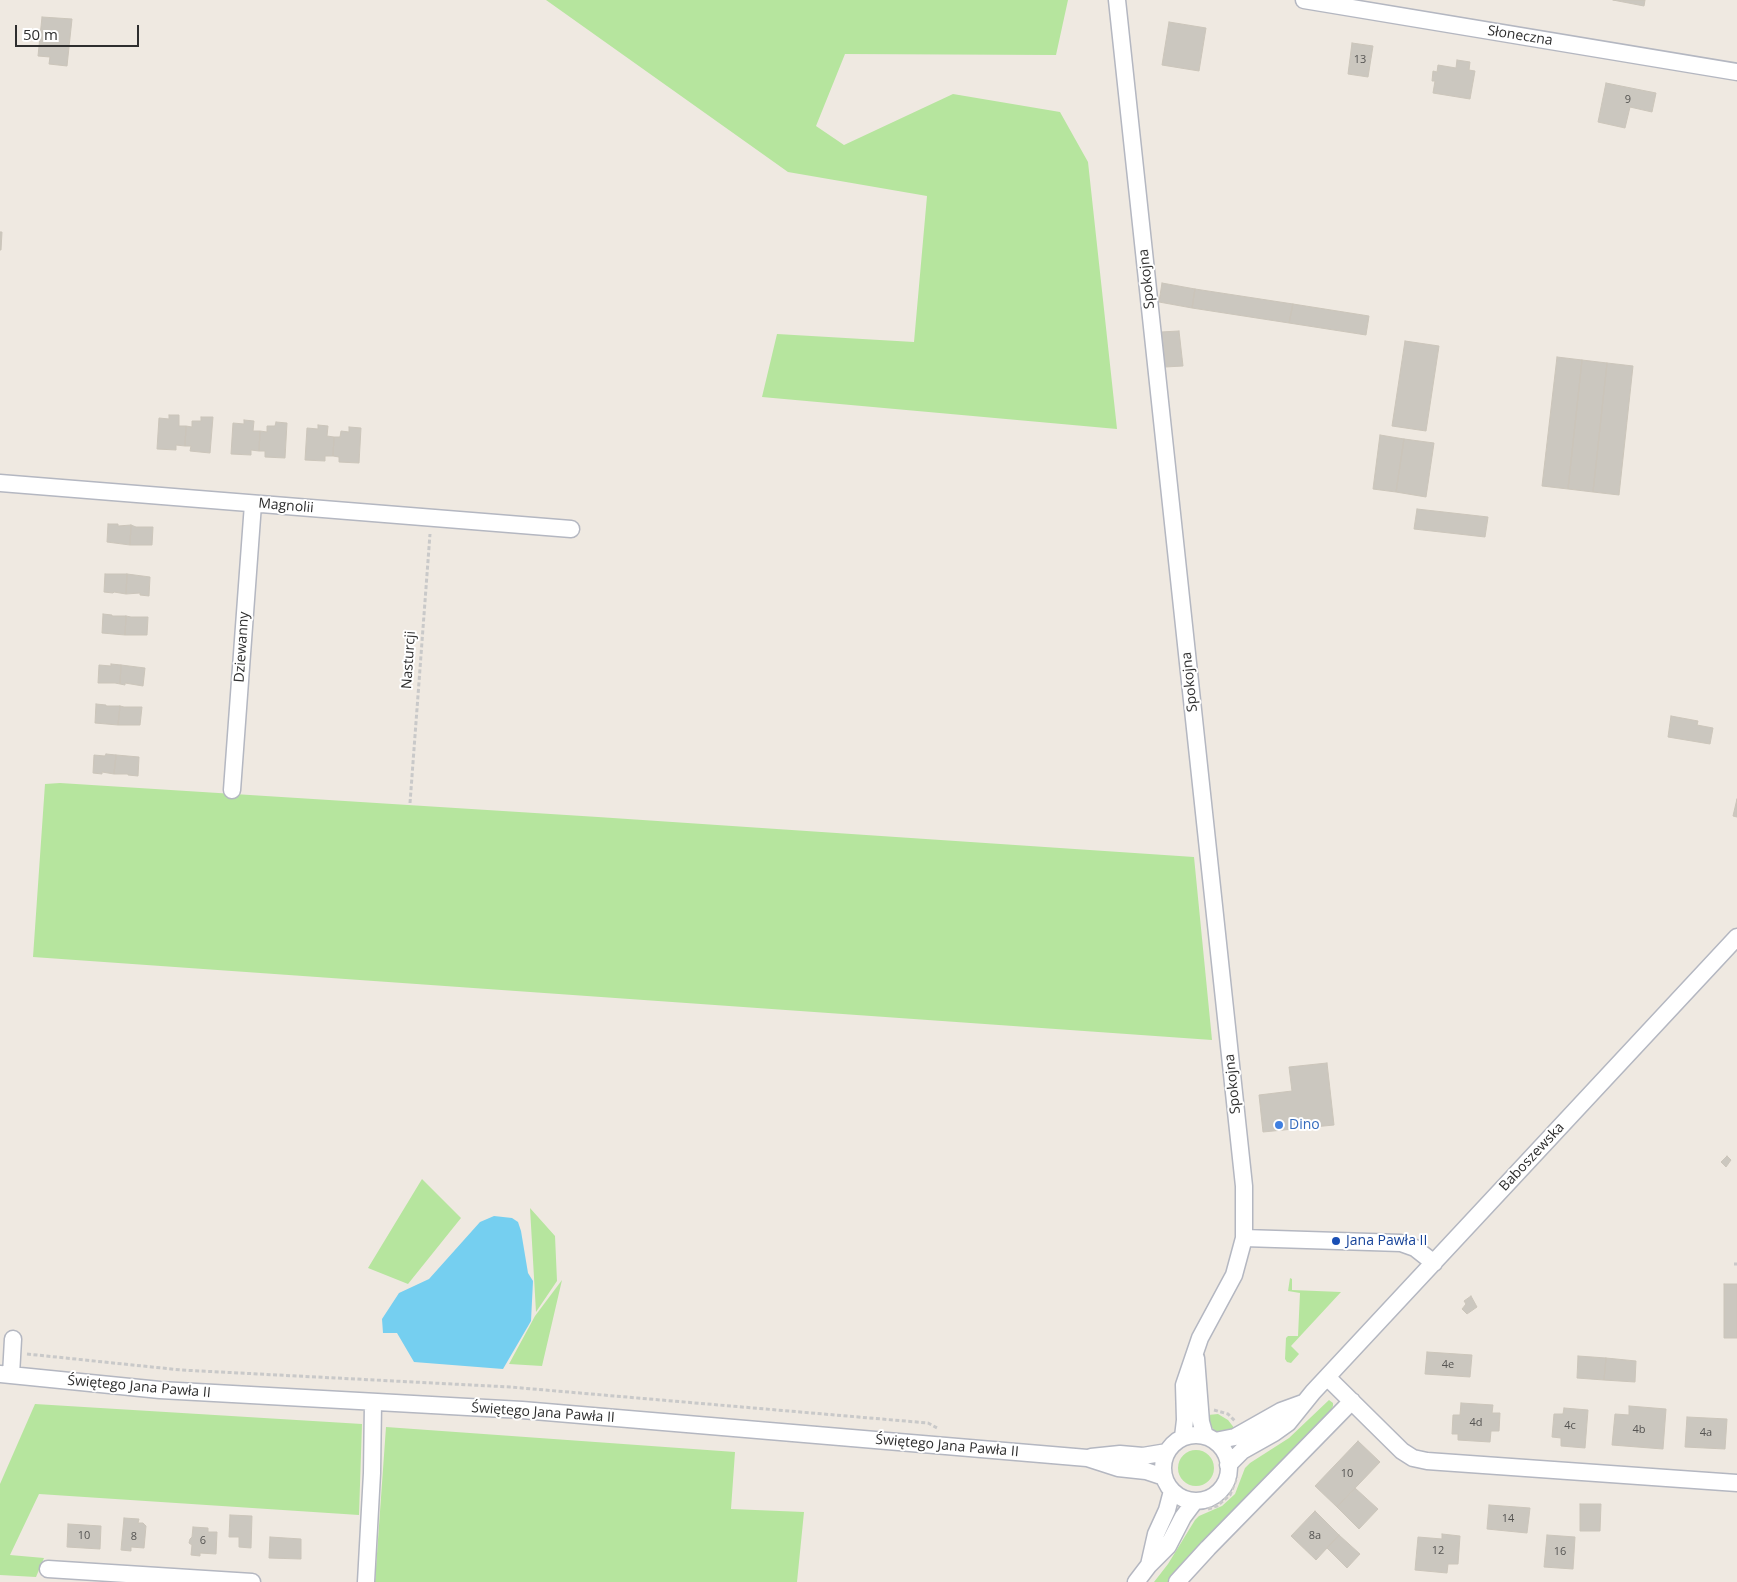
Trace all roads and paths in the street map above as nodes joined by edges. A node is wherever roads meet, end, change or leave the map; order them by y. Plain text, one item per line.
1 (1117, 0) edge
2 (1304, 0) edge
3 (1737, 72) edge
4 (0, 483) edge
5 (253, 504) junction
6 (431, 518) junction
7 (571, 530) dead end
8 (232, 790) dead end
9 (410, 803) dead end
10 (1737, 937) edge
11 (1244, 1238) junction
12 (1434, 1263) junction
13 (12, 1346) joint
14 (1195, 1354) junction
15 (5, 1374) edge
16 (1327, 1377) junction
17 (1352, 1401) junction
18 (373, 1403) junction
19 (1303, 1403) junction
20 (1200, 1411) junction
21 (942, 1431) dead end
22 (1242, 1434) junction
23 (1183, 1438) junction
24 (1210, 1438) junction
25 (1167, 1452) junction
26 (1087, 1458) junction
27 (1228, 1465) junction
28 (1737, 1483) edge
29 (1168, 1484) junction
30 (1195, 1501) junction
31 (1149, 1565) junction
32 (48, 1569) dead end
33 (252, 1582) edge
34 (366, 1582) edge
35 (1136, 1582) edge
36 (1177, 1582) edge

1 - 11 street, Spokojna
2 - 3 street, Słoneczna
4 - 5 street, Magnolii
5 - 6 street, Magnolii
5 - 8 street, Dziewanny
6 - 7 street, Magnolii
6 - 9 path, Nasturcji
10 - 12 street, Baboszewska
11 - 12 street
11 - 14 street, Spokojna
12 - 16 street, Baboszewska
13 - 15 street
13 - 21 path
14 - 20 street, Spokojna
14 - 23 street, Spokojna
15 - 18 street, Świętego Jana Pawła II
16 - 17 street
16 - 19 street, Baboszewska
17 - 28 street
17 - 36 street
18 - 26 street, Świętego Jana Pawła II
18 - 34 street
19 - 22 street, Baboszewska
19 - 27 street, Baboszewska
20 - 22 path
20 - 24 street, Spokojna
22 - 24 street, Baboszewska
23 - 24 street
23 - 25 street
24 - 27 street
25 - 26 street, Świętego Jana Pawła II
25 - 29 street
26 - 29 street, Świętego Jana Pawła II
27 - 30 street
29 - 30 street
29 - 31 street
30 - 31 street
31 - 35 street
32 - 33 street

